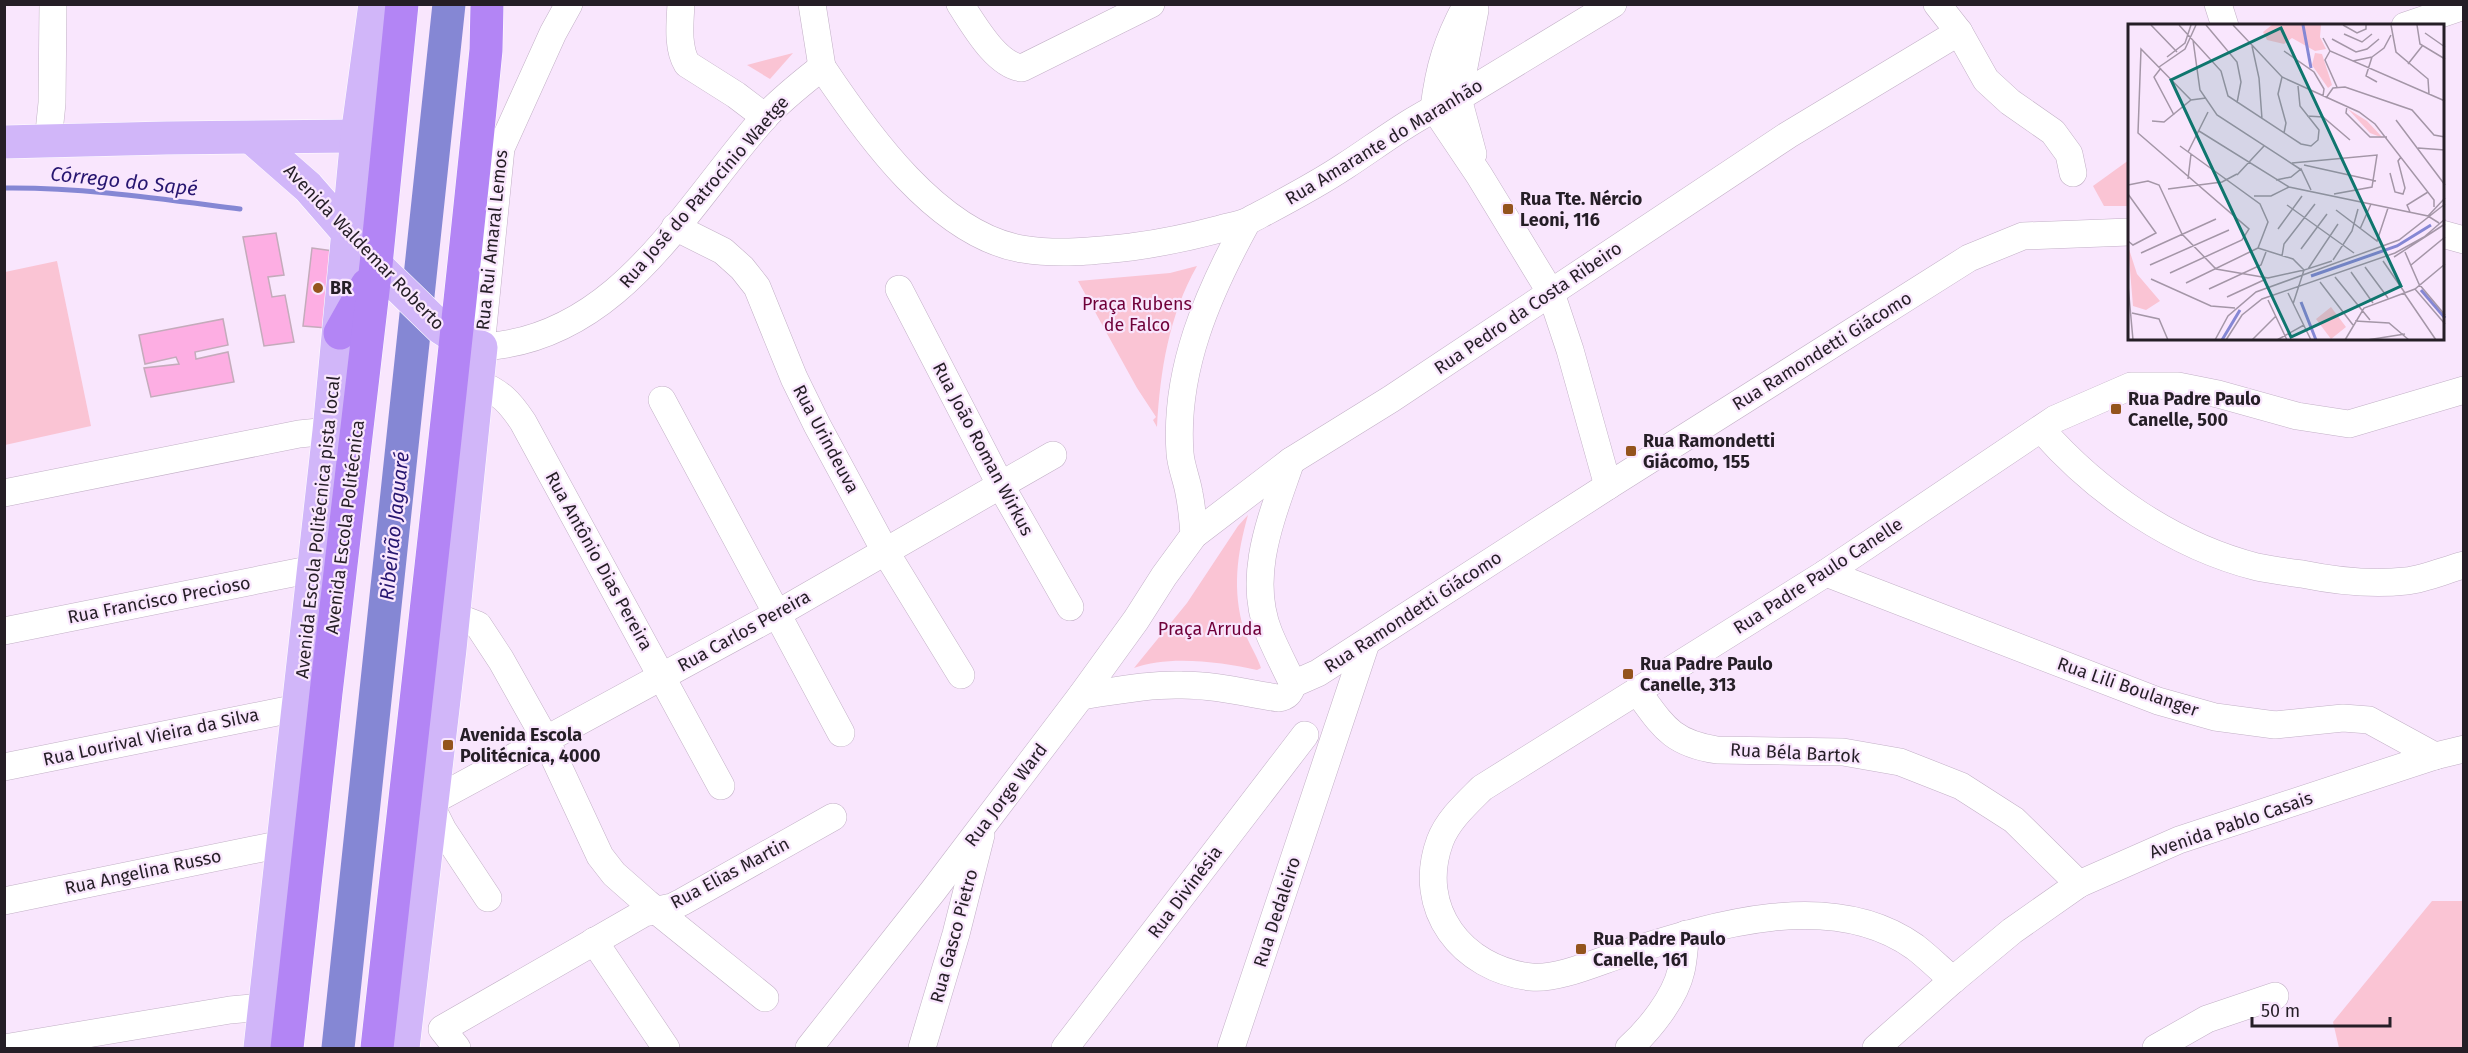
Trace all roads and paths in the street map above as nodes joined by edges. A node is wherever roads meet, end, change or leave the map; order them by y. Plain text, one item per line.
1 (53, 4) edge
2 (375, 4) edge
3 (402, 4) edge
4 (487, 4) edge
5 (552, 4) edge
6 (569, 4) edge
7 (681, 4) edge
8 (812, 4) edge
9 (960, 4) edge
10 (1151, 4) edge
11 (1467, 4) edge
12 (1477, 4) edge
13 (1613, 4) edge
14 (1937, 4) edge
15 (2218, 4) edge
16 (2463, 6) edge
17 (2224, 24) edge
18 (2411, 24) edge
19 (1959, 32) junction
20 (553, 33) junction
21 (822, 67) junction
22 (1446, 103) junction
23 (765, 117) junction
24 (357, 136) junction
25 (252, 138) junction
26 (4, 142) edge
27 (48, 142) junction
28 (2073, 172) dead end
29 (1247, 222) junction
30 (675, 227) junction
31 (2128, 232) edge
32 (2444, 235) edge
33 (350, 236) junction
34 (2463, 240) edge
35 (387, 276) junction
36 (900, 289) dead end
37 (1551, 293) junction
38 (340, 333) junction
39 (460, 338) junction
40 (478, 383) junction
41 (2463, 390) edge
42 (662, 400) dead end
43 (2041, 429) junction
44 (329, 431) junction
45 (1053, 455) dead end
46 (1291, 461) junction
47 (1001, 486) junction
48 (1608, 486) junction
49 (4, 493) edge
50 (1194, 535) junction
51 (885, 551) junction
52 (2463, 565) edge
53 (313, 569) junction
54 (1826, 573) junction
55 (1070, 607) dead end
56 (452, 615) junction
57 (776, 615) junction
58 (4, 631) edge
59 (1366, 643) junction
60 (961, 675) dead end
61 (662, 677) junction
62 (1289, 691) junction
63 (1637, 691) junction
64 (1081, 696) junction
65 (297, 708) junction
66 (841, 733) dead end
67 (1305, 735) junction
68 (546, 740) junction
69 (2463, 749) edge
70 (2435, 756) junction
71 (4, 767) edge
72 (1322, 776) junction
73 (721, 786) dead end
74 (431, 804) junction
75 (833, 817) dead end
76 (984, 822) junction
77 (282, 844) junction
78 (2079, 884) junction
79 (488, 898) dead end
80 (4, 901) edge
81 (656, 909) junction
82 (1686, 934) junction
83 (594, 941) junction
84 (1953, 980) junction
85 (2275, 996) dead end
86 (765, 998) dead end
87 (263, 1007) junction
88 (408, 1016) junction
89 (449, 1039) edge
90 (4, 1048) edge
91 (260, 1048) edge
92 (287, 1048) edge
93 (377, 1048) edge
94 (404, 1048) edge
95 (666, 1048) edge
96 (808, 1048) edge
97 (922, 1048) edge
98 (1065, 1048) edge
99 (1231, 1048) edge
100 (1629, 1048) edge
101 (1876, 1048) edge
102 (2156, 1048) edge

1 - 27 street
2 - 24 main road, Avenida Escola Politécnica pista local
3 - 35 highway, Avenida Escola Politécnica
4 - 39 highway
5 - 20 street
6 - 20 street, Rua Rui Amaral Lemos
7 - 23 street
8 - 21 street
9 - 10 street
11 - 22 street
12 - 22 street
13 - 22 street, Rua Amarante do Maranhão
14 - 19 street
15 - 17 street
16 - 18 street
19 - 28 street
19 - 37 street, Rua Pedro da Costa Ribeiro
20 - 39 street, Rua Rui Amaral Lemos
21 - 23 street, Rua José do Patrocínio Waetge
21 - 29 street
22 - 29 street, Rua Amarante do Maranhão
22 - 37 street
23 - 30 street, Rua José do Patrocínio Waetge
24 - 25 main road, Avenida Waldemar Roberto
24 - 33 main road, Avenida Escola Politécnica pista local
25 - 27 main road, Avenida Waldemar Roberto
25 - 33 main road, Avenida Waldemar Roberto
26 - 27 main road, Avenida Waldemar Roberto
29 - 50 street
30 - 39 street, Rua José do Patrocínio Waetge
30 - 51 street, Rua Urindeuva
31 - 48 street, Rua Ramondetti Giácomo
32 - 34 street
33 - 35 main road, Avenida Waldemar Roberto
33 - 38 main road, Avenida Escola Politécnica pista local
35 - 38 highway
35 - 39 main road, Avenida Waldemar Roberto
35 - 92 highway, Avenida Escola Politécnica
36 - 47 street, Rua João Roman Wirkus
37 - 46 street, Rua Pedro da Costa Ribeiro
37 - 48 street
38 - 44 main road, Avenida Escola Politécnica pista local
39 - 40 main road
39 - 93 highway
40 - 56 main road
40 - 61 street, Rua Antônio Dias Pereira
41 - 43 street, Rua Padre Paulo Canelle
42 - 57 street
43 - 52 street
43 - 54 street, Rua Padre Paulo Canelle
44 - 49 street
44 - 53 main road, Avenida Escola Politécnica pista local
45 - 47 street, Rua Carlos Pereira
46 - 50 street, Rua Pedro da Costa Ribeiro
46 - 62 street
47 - 51 street, Rua Carlos Pereira
47 - 55 street, Rua João Roman Wirkus
48 - 59 street, Rua Ramondetti Giácomo
50 - 64 street, Rua Jorge Ward
51 - 57 street, Rua Carlos Pereira
51 - 60 street, Rua Urindeuva
53 - 58 street, Rua Francisco Precioso
53 - 65 main road, Avenida Escola Politécnica pista local
54 - 63 street, Rua Padre Paulo Canelle
54 - 70 street, Rua Lili Boulanger
56 - 68 street
56 - 74 main road
57 - 61 street, Rua Carlos Pereira
57 - 66 street
59 - 62 street, Rua Ramondetti Giácomo
59 - 72 street, Rua Dedaleiro
61 - 68 street, Rua Carlos Pereira
61 - 73 street, Rua Antônio Dias Pereira
62 - 64 street
62 - 67 street
63 - 78 street, Rua Béla Bartok
63 - 82 street, Rua Padre Paulo Canelle
64 - 76 street, Rua Jorge Ward
65 - 71 street, Rua Lourival Vieira da Silva
65 - 77 main road, Avenida Escola Politécnica pista local
67 - 72 street
67 - 98 street, Rua Divinésia
68 - 74 street, Rua Carlos Pereira
68 - 81 street
69 - 70 street, Avenida Pablo Casais
70 - 78 street, Avenida Pablo Casais
72 - 99 street, Rua Dedaleiro
74 - 79 street
74 - 88 main road
75 - 81 street, Rua Elias Martin
76 - 96 street, Rua Jorge Ward
76 - 97 street, Rua Gasco Pietro
77 - 80 street, Rua Angelina Russo
77 - 87 main road, Avenida Escola Politécnica pista local
78 - 84 street, Avenida Pablo Casais
81 - 83 street, Rua Elias Martin
81 - 86 street
82 - 84 street, Rua Padre Paulo Canelle
82 - 100 street
83 - 89 street, Rua Elias Martin
83 - 95 street
84 - 101 street, Avenida Pablo Casais
85 - 102 street
87 - 90 street
87 - 91 main road, Avenida Escola Politécnica pista local
88 - 89 street
88 - 94 main road

